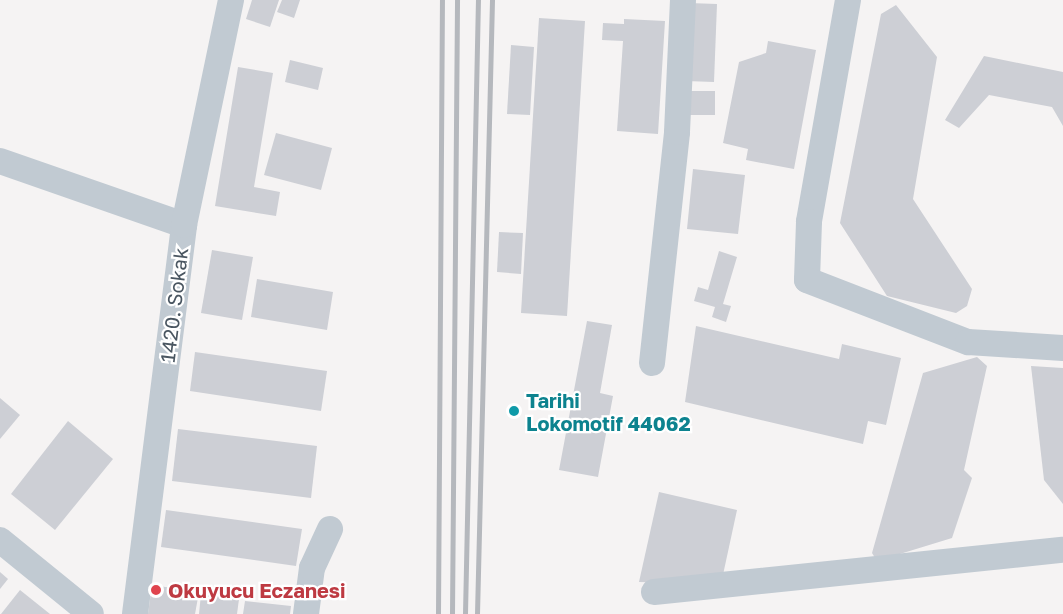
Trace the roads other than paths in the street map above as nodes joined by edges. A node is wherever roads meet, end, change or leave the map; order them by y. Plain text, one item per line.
1 (231, 0) edge
2 (683, 0) edge
3 (848, 0) edge
4 (0, 161) edge
5 (184, 225) junction
6 (1063, 348) edge
7 (652, 363) dead end
8 (330, 529) dead end
9 (0, 540) edge
10 (1063, 550) edge
11 (654, 592) dead end
12 (91, 614) edge
13 (135, 614) edge
14 (306, 614) edge

1 - 5 street, 1420. Sokak
2 - 7 street
3 - 6 street
4 - 5 street
5 - 13 street, 1420. Sokak
8 - 14 street
9 - 12 street
10 - 11 street

